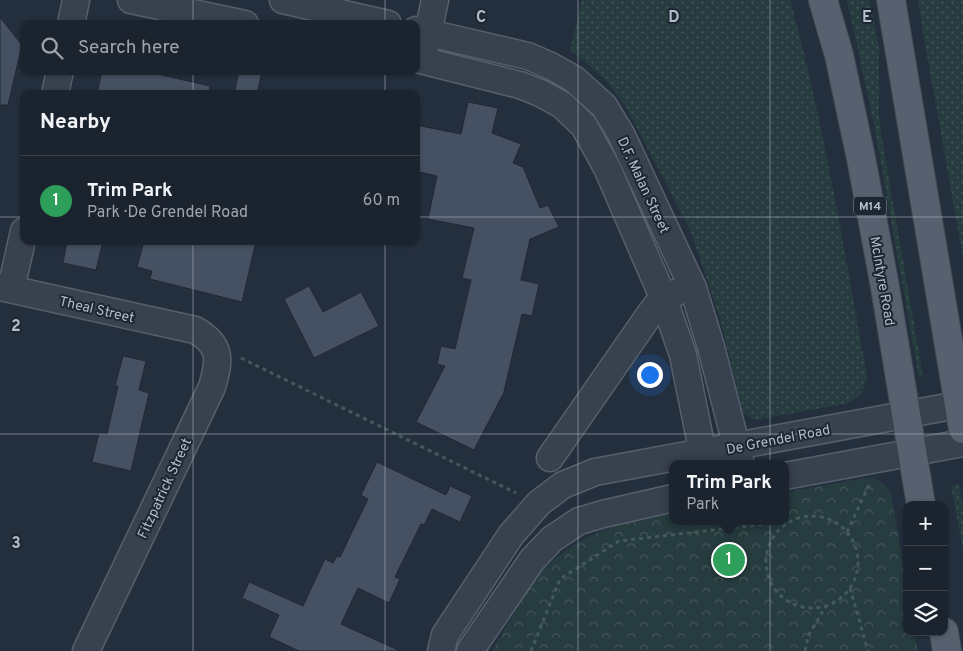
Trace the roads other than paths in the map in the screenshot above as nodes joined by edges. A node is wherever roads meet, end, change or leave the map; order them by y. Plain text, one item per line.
1 (76, 0) edge
2 (131, 0) edge
3 (283, 0) edge
4 (434, 0) edge
5 (823, 0) edge
6 (890, 0) edge
7 (71, 20) edge
8 (226, 20) edge
9 (370, 20) edge
10 (422, 31) edge
11 (420, 50) edge
12 (420, 60) edge
13 (59, 75) edge
14 (56, 90) edge
15 (20, 243) edge
16 (5, 288) edge
17 (693, 288) junction
18 (663, 297) junction
19 (205, 338) joint
20 (962, 412) edge
21 (905, 414) junction
22 (963, 443) edge
23 (912, 453) junction
24 (739, 455) edge
25 (550, 458) dead end
26 (704, 458) edge
27 (688, 460) edge
28 (669, 462) edge
29 (789, 475) edge
30 (669, 499) edge
31 (920, 501) edge
32 (945, 636) edge
33 (86, 651) edge
34 (441, 651) edge
35 (470, 651) edge
36 (947, 651) edge

1 - 7 street
2 - 8 street
3 - 9 street
4 - 10 street
5 - 21 main road, McIntyre Road / M14
6 - 20 main road
10 - 11 street
10 - 17 street, D.F. Malan Street
12 - 18 street, D.F. Malan Street
13 - 14 street
15 - 16 street
16 - 19 street, Theal Street
17 - 18 street
17 - 24 street, D.F. Malan Street
18 - 25 street
18 - 26 street, D.F. Malan Street
19 - 33 street, Fitzpatrick Street
20 - 21 street, De Grendel Road
21 - 23 main road, McIntyre Road / M14
21 - 24 street, De Grendel Road
22 - 23 street
23 - 29 street
23 - 31 main road, McIntyre Road / M14
24 - 26 street, De Grendel Road
26 - 27 street, De Grendel Road
28 - 34 street, De Grendel Road
30 - 35 street
32 - 36 main road

